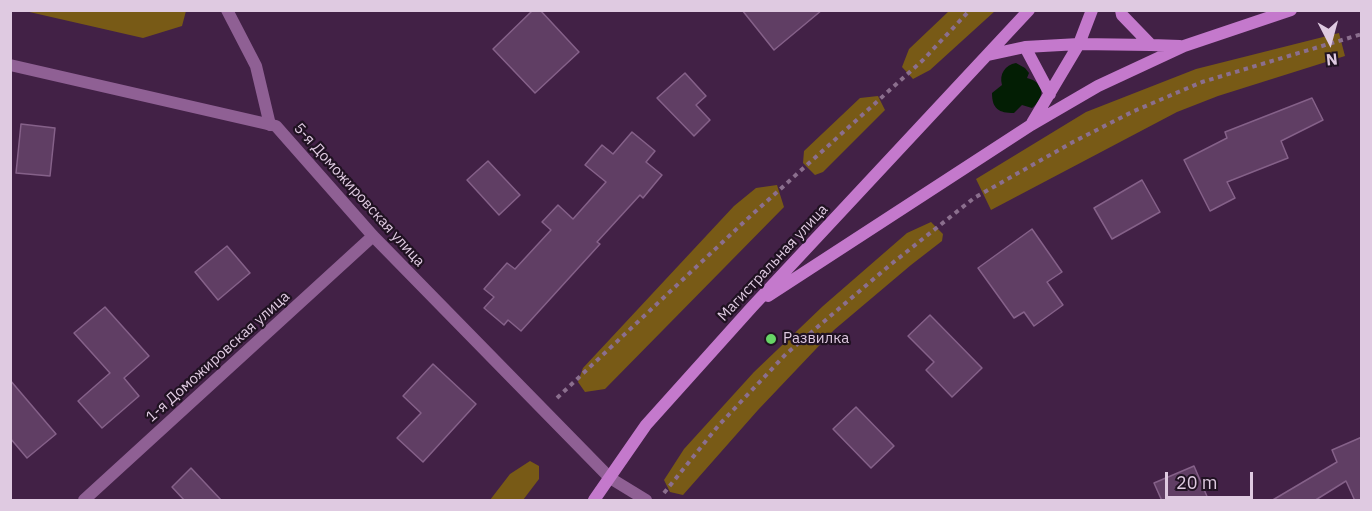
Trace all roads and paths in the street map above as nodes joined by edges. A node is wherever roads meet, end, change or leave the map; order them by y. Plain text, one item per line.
1 (227, 10) edge
2 (970, 10) edge
3 (1029, 10) edge
4 (1092, 10) edge
5 (1121, 10) edge
6 (1291, 10) edge
7 (1362, 34) edge
8 (1079, 44) junction
9 (1151, 45) junction
10 (1184, 46) junction
11 (1025, 47) junction
12 (987, 55) junction
13 (10, 65) edge
14 (1050, 94) junction
15 (270, 125) junction
16 (1031, 125) junction
17 (373, 236) junction
18 (752, 307) junction
19 (544, 411) junction
20 (610, 478) junction
21 (84, 501) edge
22 (594, 501) edge
23 (646, 501) edge
24 (658, 501) edge

1 - 15 street
2 - 19 path
3 - 12 main road, Магистральная улица
4 - 8 main road
5 - 9 main road
6 - 10 main road
7 - 24 path
8 - 9 main road
8 - 11 main road
8 - 14 main road
9 - 10 main road
10 - 16 main road
11 - 12 main road
11 - 14 main road
12 - 18 main road, Магистральная улица
13 - 15 street, 5-я Доможировская улица
14 - 16 main road
15 - 17 street, 5-я Доможировская улица
16 - 18 main road
17 - 19 street, 5-я Доможировская улица
17 - 21 street, 1-я Доможировская улица
18 - 20 main road, Магистральная улица
19 - 20 street, 5-я Доможировская улица
20 - 22 main road, Магистральная улица
20 - 23 street, 5-я Доможировская улица

